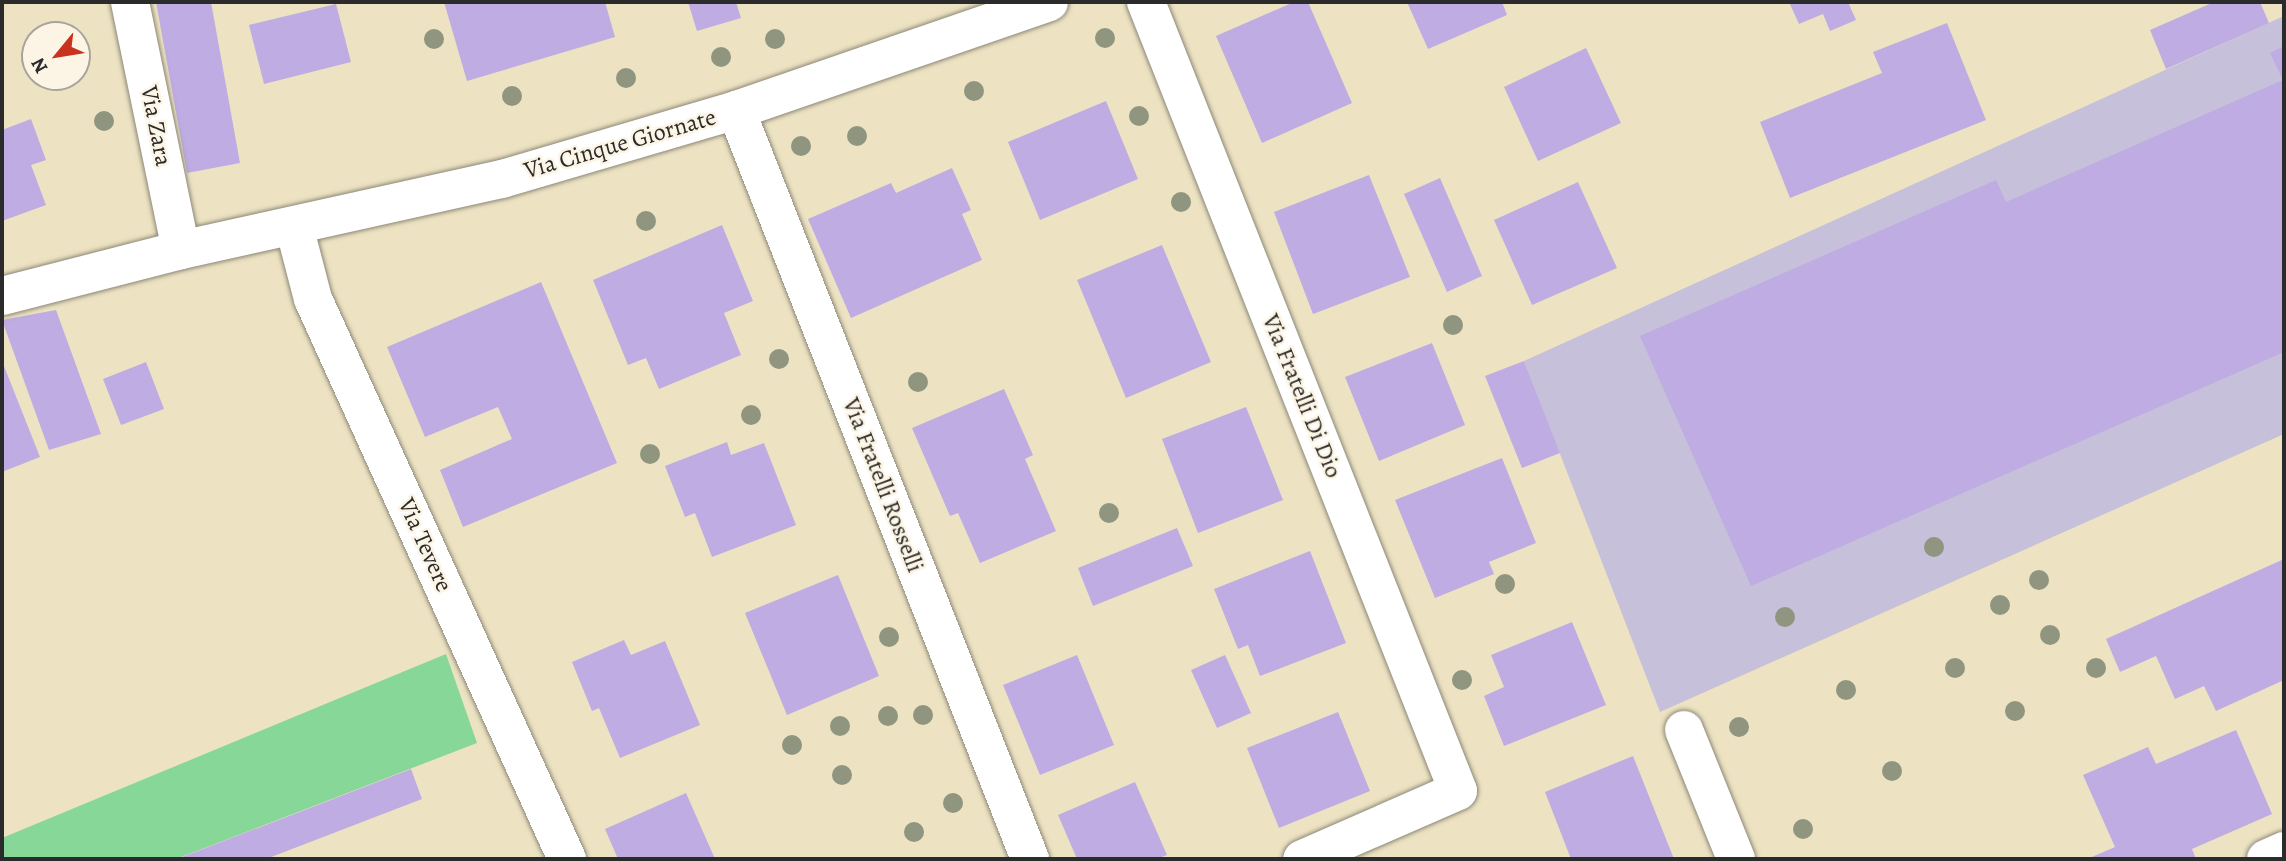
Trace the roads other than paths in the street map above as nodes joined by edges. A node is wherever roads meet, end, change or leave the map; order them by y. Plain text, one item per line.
1 (131, 2) edge
2 (1049, 2) edge
3 (1146, 2) edge
4 (736, 110) junction
5 (293, 226) junction
6 (181, 250) junction
7 (2, 296) edge
8 (1684, 730) dead end
9 (2284, 851) edge
10 (567, 859) edge
11 (1030, 859) edge
12 (1302, 859) edge
13 (1736, 859) edge
14 (2266, 859) edge

1 - 6 street, Via Zara
2 - 4 street, Via Cinque Giornate
3 - 12 street, Via Fratelli Di Dio
4 - 5 street, Via Cinque Giornate
4 - 11 street, Via Fratelli Rosselli
5 - 6 street, Via Cinque Giornate
5 - 10 street, Via Tevere
6 - 7 street, Via Cinque Giornate
8 - 13 street
9 - 14 street

